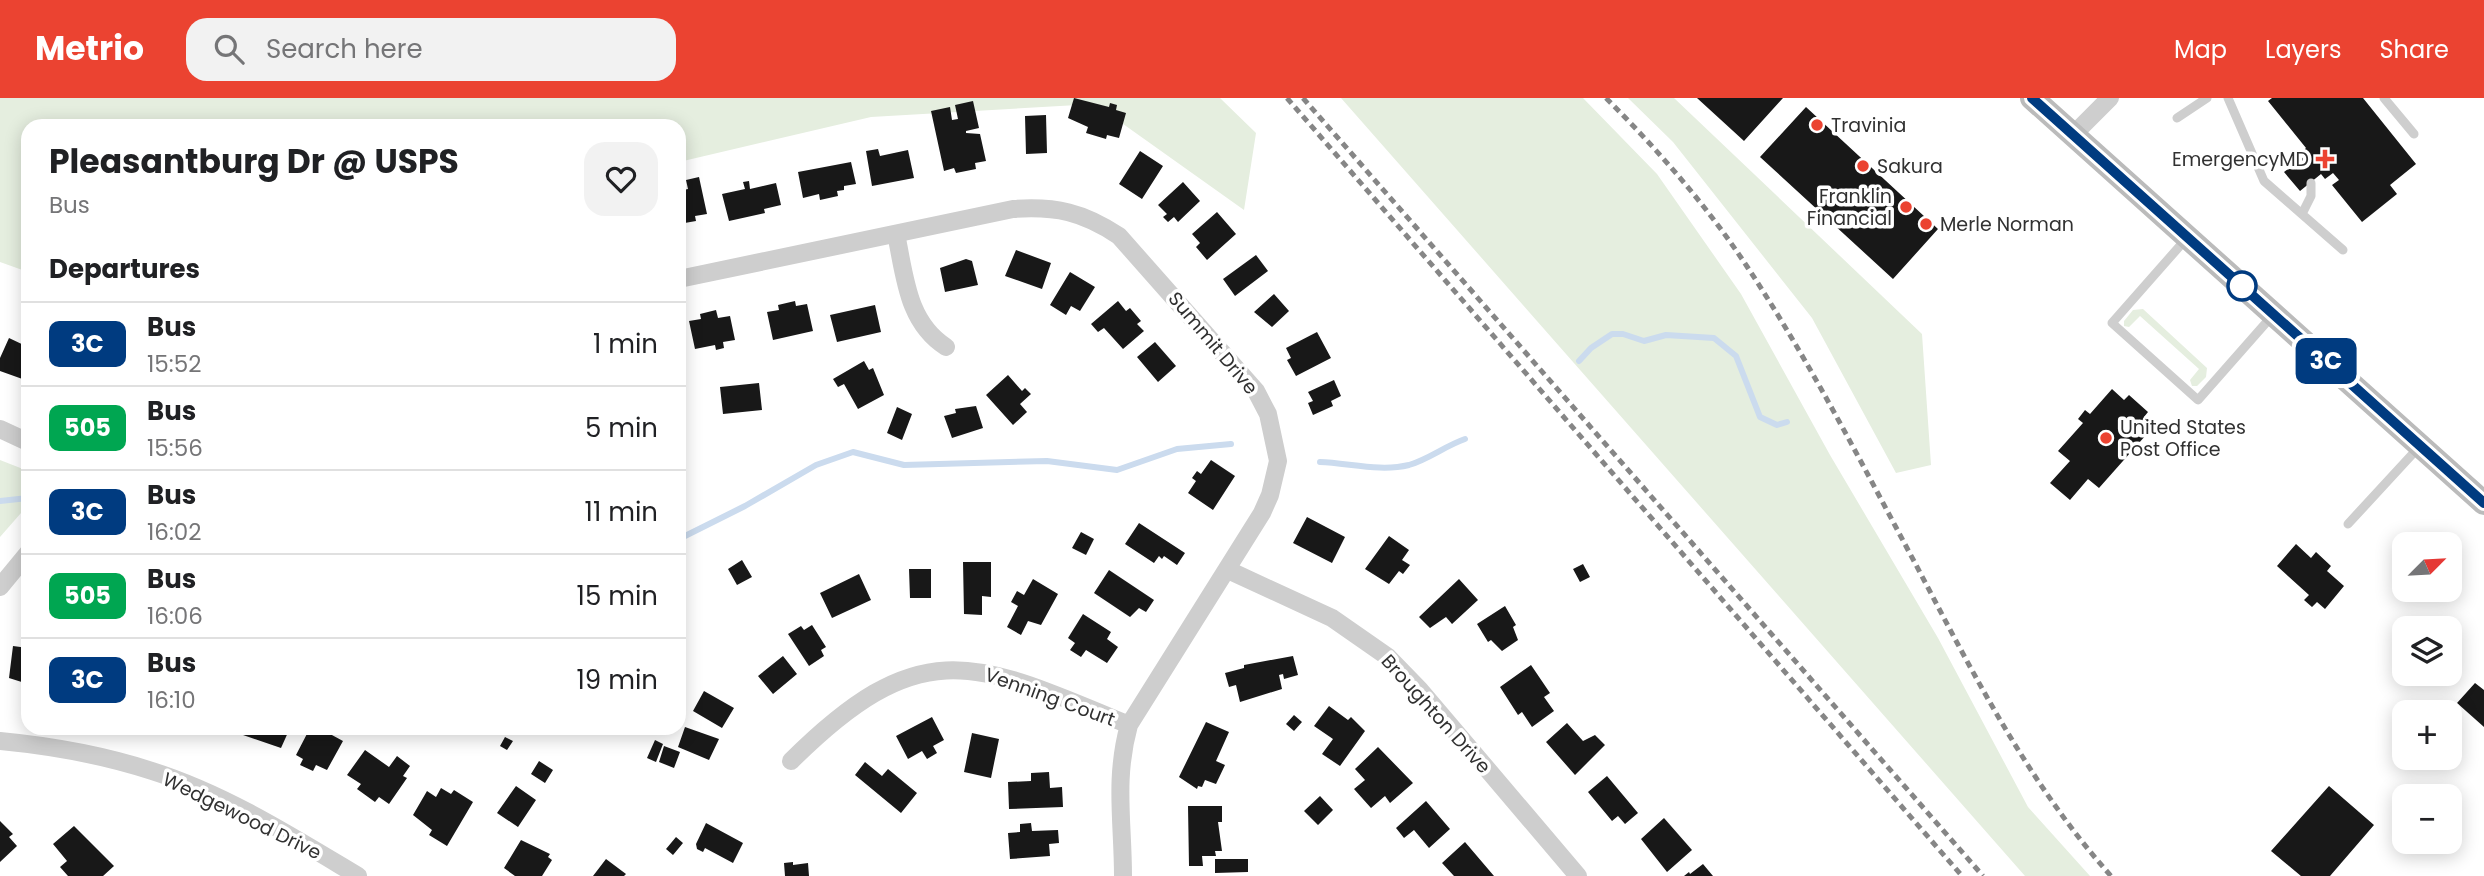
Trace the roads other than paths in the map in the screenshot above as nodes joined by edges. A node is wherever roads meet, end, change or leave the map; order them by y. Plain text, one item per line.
1 (2032, 98) edge
2 (2110, 98) edge
3 (2207, 98) edge
4 (2228, 98) edge
5 (2384, 98) edge
6 (2177, 118) dead end
7 (2414, 134) dead end
8 (2073, 135) junction
9 (2295, 164) dead end
10 (2257, 165) junction
11 (2311, 183) dead end
12 (2302, 214) junction
13 (897, 234) junction
14 (2188, 237) junction
15 (2343, 250) dead end
16 (686, 278) edge
17 (2273, 314) junction
18 (946, 347) dead end
19 (0, 429) edge
20 (21, 439) edge
21 (2420, 445) junction
22 (2484, 503) edge
23 (2348, 524) dead end
24 (21, 561) edge
25 (1228, 570) junction
26 (0, 586) edge
27 (1129, 725) junction
28 (0, 741) edge
29 (791, 761) dead end
30 (358, 876) edge
31 (1123, 876) edge
32 (1578, 876) edge

1 - 8 main road
2 - 8 street
3 - 6 lane
4 - 10 lane
5 - 7 lane
8 - 14 main road
9 - 10 lane
10 - 12 lane
11 - 12 lane
12 - 15 lane
13 - 16 street, Summit Drive
13 - 18 street
13 - 25 street, Summit Drive
14 - 17 main road
14 - 17 lane
17 - 21 main road
19 - 20 street
21 - 22 main road
21 - 23 lane
24 - 26 street
25 - 27 street, Summit Drive
25 - 32 street, Broughton Drive
27 - 29 street, Venning Court
27 - 31 street, Summit Drive
28 - 30 street, Wedgewood Drive

